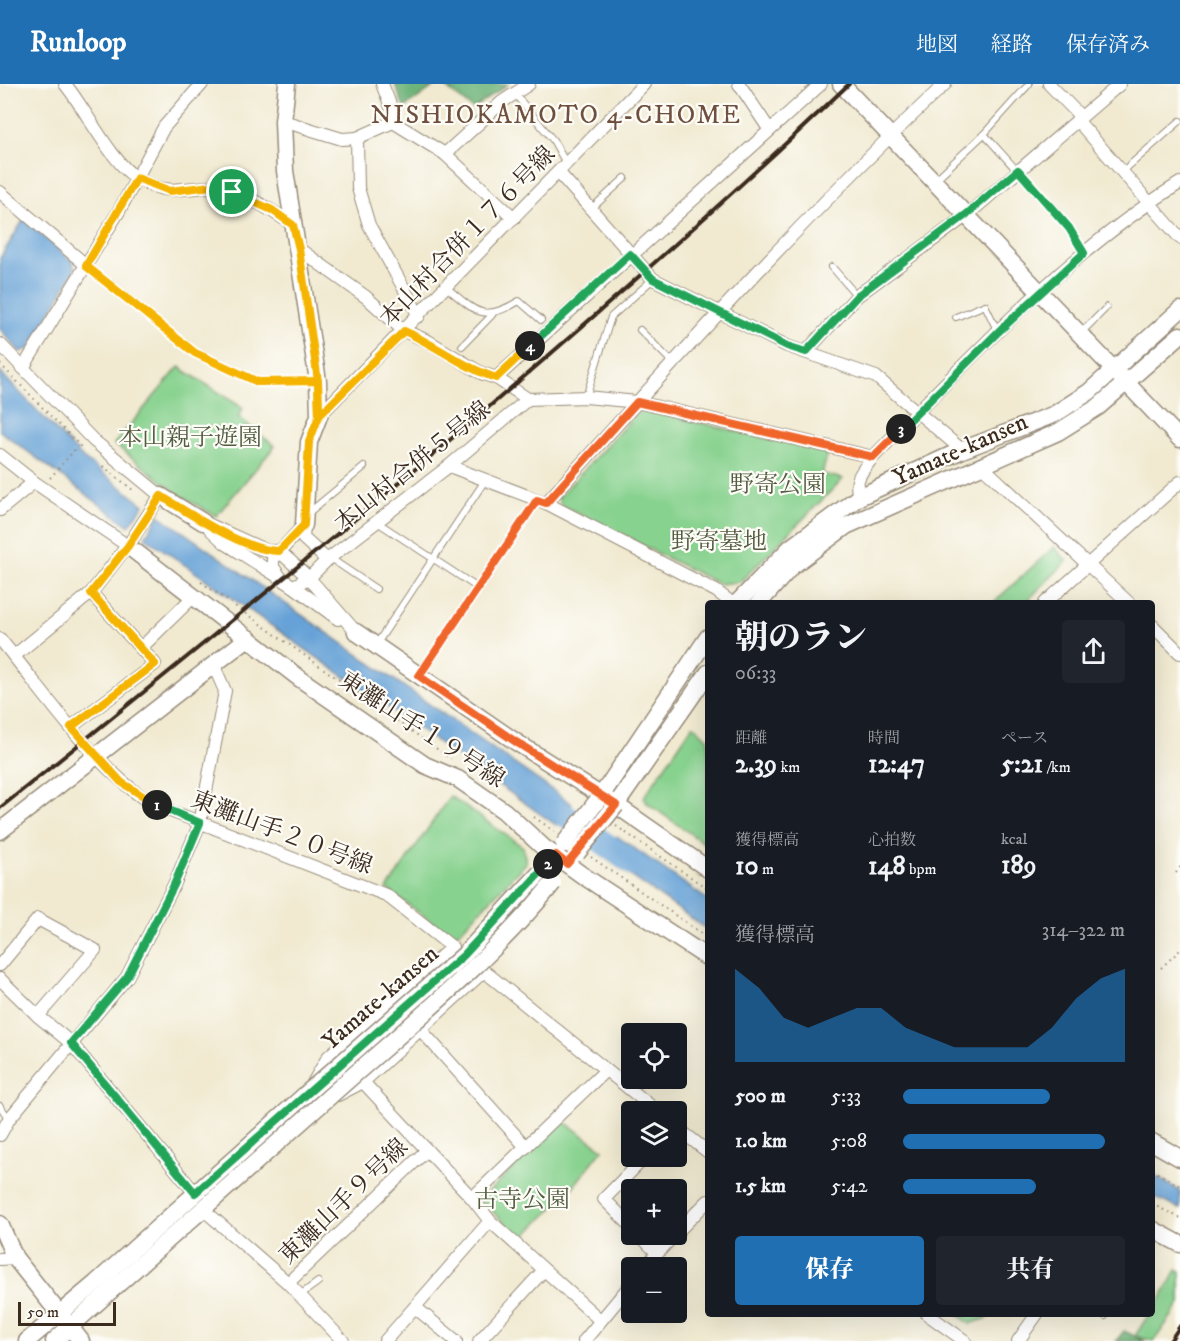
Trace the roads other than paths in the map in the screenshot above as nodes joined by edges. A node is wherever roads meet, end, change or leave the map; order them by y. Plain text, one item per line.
1 (202, 84) edge
2 (287, 84) edge
3 (382, 84) edge
4 (529, 84) edge
5 (644, 84) edge
6 (739, 84) edge
7 (821, 84) edge
8 (841, 84) edge
9 (945, 84) edge
10 (1029, 84) edge
11 (1049, 84) edge
12 (1120, 84) edge
13 (71, 86) edge
14 (515, 93) junction
15 (1079, 118) junction
16 (283, 121) junction
17 (1180, 121) edge
18 (393, 122) junction
19 (769, 129) junction
20 (984, 134) junction
21 (890, 136) junction
22 (357, 138) junction
23 (445, 154) junction
24 (563, 169) junction
25 (1018, 170) junction
26 (1123, 171) junction
27 (137, 178) junction
28 (625, 178) dead end
29 (935, 181) junction
30 (1180, 183) edge
31 (0, 192) edge
32 (1150, 202) junction
33 (591, 209) junction
34 (967, 214) junction
35 (514, 218) junction
36 (293, 225) junction
37 (1180, 238) edge
38 (299, 249) junction
39 (1084, 253) junction
40 (630, 254) junction
41 (86, 266) junction
42 (832, 267) dead end
43 (653, 279) junction
44 (446, 288) junction
45 (1040, 294) junction
46 (857, 296) junction
47 (1107, 307) dead end
48 (1180, 310) edge
49 (720, 311) junction
50 (492, 315) junction
51 (419, 316) junction
52 (956, 316) dead end
53 (546, 324) junction
54 (640, 330) dead end
55 (404, 331) junction
56 (998, 332) junction
57 (1079, 335) junction
58 (1180, 335) edge
59 (0, 344) edge
60 (462, 346) dead end
61 (806, 352) junction
62 (673, 363) junction
63 (23, 368) junction
64 (1113, 370) junction
65 (496, 378) junction
66 (318, 381) junction
67 (1125, 384) junction
68 (586, 397) junction
69 (528, 399) junction
70 (637, 402) junction
71 (918, 412) junction
72 (319, 416) junction
73 (1180, 439) edge
74 (962, 450) junction
75 (0, 455) edge
76 (873, 457) junction
77 (449, 466) junction
78 (364, 467) dead end
79 (983, 467) junction
80 (486, 479) junction
81 (34, 482) junction
82 (1180, 482) edge
83 (859, 496) junction
84 (159, 498) junction
85 (542, 501) junction
86 (0, 510) edge
87 (304, 521) junction
88 (203, 522) junction
89 (377, 522) junction
90 (129, 543) junction
91 (279, 551) junction
92 (328, 559) junction
93 (433, 559) junction
94 (1089, 565) junction
95 (309, 578) junction
96 (288, 583) junction
97 (478, 588) junction
98 (376, 589) dead end
99 (91, 593) junction
100 (194, 596) junction
101 (730, 600) edge
102 (738, 600) edge
103 (762, 600) edge
104 (1048, 600) edge
105 (1126, 600) edge
106 (1155, 628) edge
107 (356, 632) junction
108 (248, 638) junction
109 (0, 639) edge
110 (705, 641) edge
111 (376, 645) junction
112 (142, 647) junction
113 (1178, 647) edge
114 (14, 656) junction
115 (214, 666) junction
116 (419, 676) junction
117 (705, 677) edge
118 (71, 727) junction
119 (98, 757) junction
120 (601, 796) junction
121 (616, 805) junction
122 (200, 823) junction
123 (0, 831) edge
124 (568, 851) junction
125 (705, 867) edge
126 (546, 878) junction
127 (705, 956) edge
128 (0, 965) edge
129 (0, 979) edge
130 (38, 1016) junction
131 (420, 1029) junction
132 (71, 1043) junction
133 (606, 1070) junction
134 (363, 1082) junction
135 (306, 1094) junction
136 (644, 1101) edge
137 (0, 1106) edge
138 (319, 1106) junction
139 (9, 1119) junction
140 (0, 1135) edge
141 (687, 1136) edge
142 (1155, 1144) edge
143 (526, 1146) junction
144 (427, 1150) junction
145 (705, 1150) edge
146 (1180, 1158) edge
147 (635, 1167) edge
148 (624, 1179) edge
149 (621, 1182) edge
150 (195, 1193) junction
151 (472, 1198) junction
152 (705, 1204) edge
153 (204, 1210) junction
154 (621, 1216) edge
155 (490, 1221) junction
156 (687, 1223) edge
157 (0, 1224) edge
158 (1155, 1231) edge
159 (1180, 1244) edge
160 (649, 1245) edge
161 (665, 1245) edge
162 (657, 1253) junction
163 (654, 1257) edge
164 (8, 1259) edge
165 (544, 1270) junction
166 (288, 1282) junction
167 (318, 1282) dead end
168 (300, 1295) junction
169 (621, 1296) edge
170 (416, 1308) junction
171 (931, 1317) edge
172 (1035, 1317) edge
173 (600, 1320) junction
174 (64, 1322) junction
175 (27, 1341) edge
176 (54, 1341) edge
177 (81, 1341) edge
178 (343, 1341) edge
179 (385, 1341) edge
180 (456, 1341) edge
181 (479, 1341) edge
182 (584, 1341) edge
183 (964, 1341) edge
184 (1018, 1341) edge

1 - 27 street
2 - 16 street
3 - 18 street
4 - 14 street
5 - 24 street, 本山村合併１７６号線
6 - 19 street
7 - 19 street
8 - 21 street
9 - 21 street
10 - 20 lane
11 - 15 street
12 - 15 street
13 - 27 street
14 - 23 street
14 - 24 lane
15 - 25 street
15 - 26 street
16 - 22 street
16 - 36 street
17 - 26 lane
18 - 22 street
18 - 23 street
19 - 40 street
20 - 25 lane
20 - 29 lane
21 - 29 street
21 - 49 street
22 - 51 street
23 - 35 street
24 - 33 street
24 - 35 street, 本山村合併１７６号線
25 - 34 street
25 - 39 lane
26 - 32 street
27 - 36 street
27 - 41 street
28 - 33 lane
29 - 34 street
30 - 32 street
31 - 41 street
32 - 37 street
32 - 39 street
33 - 40 street
34 - 45 street
34 - 46 street
35 - 44 street, 本山村合併１７６号線
36 - 38 street
38 - 55 street
38 - 66 street
39 - 45 street
40 - 43 street
40 - 53 street
41 - 63 street
41 - 66 lane
42 - 46 lane
43 - 49 street
43 - 68 lane
44 - 50 lane
44 - 51 street, 本山村合併１７６号線
45 - 56 street
45 - 57 street
46 - 61 street
47 - 57 lane
48 - 64 street, Yamate-kansen
49 - 61 street
49 - 62 street
50 - 53 lane
50 - 60 lane
51 - 55 street, 本山村合併１７６号線
52 - 56 lane
53 - 65 street
54 - 62 lane
55 - 65 street
55 - 72 street, 本山村合併１７６号線
56 - 71 street
57 - 64 street
58 - 67 street, Yamate-kansen
59 - 63 street
61 - 71 street
62 - 70 street
63 - 84 street
64 - 67 street
64 - 74 street, Yamate-kansen
65 - 69 street
66 - 72 street
67 - 73 street
67 - 79 street, Yamate-kansen
68 - 69 street
68 - 70 street
69 - 77 street, 本山村合併５号線
70 - 76 street
70 - 85 street
71 - 74 street
71 - 76 street
72 - 87 street
74 - 83 street, Yamate-kansen
75 - 81 street
76 - 83 street
77 - 80 street
77 - 89 street, 本山村合併５号線
78 - 87 lane
79 - 94 street
79 - 103 street, Yamate-kansen
80 - 85 street
80 - 93 lane
81 - 86 street
81 - 90 street
82 - 94 street
83 - 102 street, Yamate-kansen
84 - 88 street
84 - 90 street, bridge
85 - 97 lane
85 - 101 street
87 - 91 street
87 - 92 street
88 - 91 street
88 - 96 street
89 - 92 street, 本山村合併５号線
89 - 93 lane
90 - 99 street
90 - 100 street, 東灘山手１９号線
91 - 95 street
91 - 96 street
92 - 95 street, 本山村合併５号線
92 - 98 lane
93 - 97 lane
93 - 111 lane
94 - 104 street
94 - 105 street
95 - 96 street, 本山村合併５号線
95 - 107 street
96 - 107 street
97 - 116 lane
99 - 112 street
99 - 114 street
100 - 108 street, 東灘山手１９号線
100 - 112 street
106 - 113 street
107 - 111 street
108 - 115 street
108 - 124 street, 東灘山手１９号線
109 - 114 street, 東灘山手２０号線
110 - 120 street, Yamate-kansen
111 - 116 street
112 - 118 street
114 - 118 street, 東灘山手２０号線
115 - 119 street
115 - 122 street
116 - 120 street
117 - 121 street, Yamate-kansen
118 - 119 street, 東灘山手２０号線
119 - 122 street, 東灘山手２０号線
119 - 123 street
120 - 121 street
120 - 124 street, Yamate-kansen, bridge
121 - 124 street, Yamate-kansen, bridge
121 - 125 street
122 - 132 street
122 - 135 street, 東灘山手２０号線
124 - 126 street, Yamate-kansen
124 - 127 street, 東灘山手１９号線
126 - 135 street, Yamate-kansen, bridge
126 - 138 street, Yamate-kansen, bridge
128 - 130 street
129 - 130 street
130 - 132 street
131 - 133 street
131 - 134 street
131 - 143 street
132 - 139 street
132 - 150 street
133 - 136 street
133 - 143 street
134 - 138 street
134 - 144 street
135 - 150 street, Yamate-kansen
137 - 139 lane
138 - 153 street, Yamate-kansen
139 - 140 street
141 - 145 street
142 - 146 street
143 - 151 street
144 - 151 street
144 - 166 street, 東灘山手９号線
147 - 148 street
149 - 154 street
150 - 174 street, Yamate-kansen
151 - 155 street
152 - 156 street
153 - 166 street
153 - 174 street, Yamate-kansen
155 - 165 street
155 - 170 street
157 - 164 street
158 - 159 street
160 - 162 street
161 - 162 street
162 - 163 street
164 - 174 street
165 - 173 street
165 - 181 street
166 - 168 street
167 - 168 lane
168 - 178 street
169 - 173 street
170 - 179 street
170 - 180 street
171 - 183 street
172 - 184 street
173 - 182 street
174 - 175 street, Yamate-kansen
174 - 176 street, Yamate-kansen
174 - 177 street

